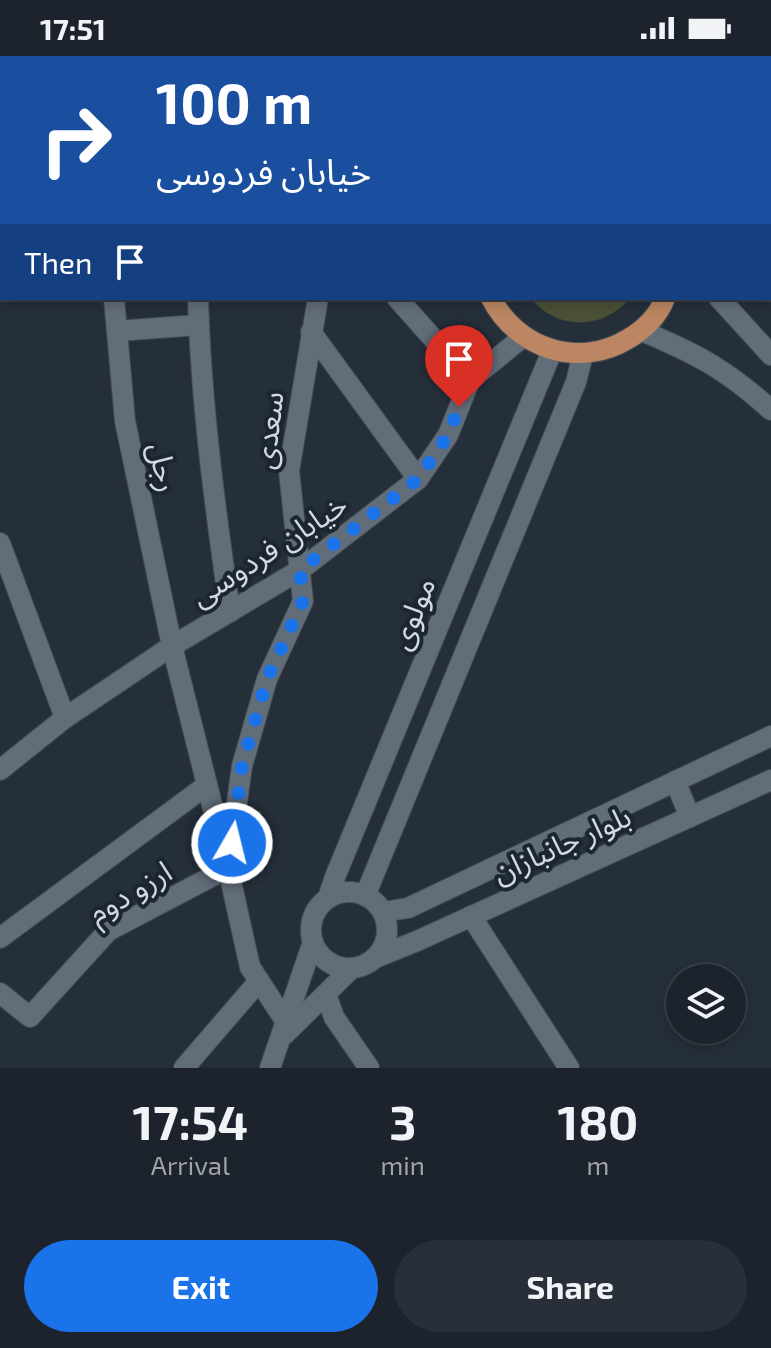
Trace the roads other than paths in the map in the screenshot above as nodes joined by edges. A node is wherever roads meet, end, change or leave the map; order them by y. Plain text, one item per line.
1 (114, 300) edge
2 (198, 300) edge
3 (318, 300) edge
4 (399, 300) edge
5 (492, 300) edge
6 (664, 300) edge
7 (721, 300) edge
8 (198, 325) junction
9 (117, 331) junction
10 (642, 331) junction
11 (311, 332) junction
12 (523, 337) junction
13 (552, 351) junction
14 (583, 354) junction
15 (771, 355) edge
16 (470, 380) junction
17 (771, 410) edge
18 (418, 479) junction
19 (0, 543) edge
20 (300, 570) junction
21 (230, 612) junction
22 (172, 646) junction
23 (65, 718) junction
24 (771, 736) edge
25 (0, 770) edge
26 (771, 780) edge
27 (675, 781) junction
28 (207, 785) junction
29 (690, 817) junction
30 (228, 868) junction
31 (365, 896) junction
32 (328, 898) junction
33 (383, 912) junction
34 (471, 916) junction
35 (0, 938) edge
36 (313, 942) junction
37 (375, 958) junction
38 (352, 968) junction
39 (259, 981) junction
40 (0, 993) edge
41 (326, 994) junction
42 (284, 1030) junction
43 (184, 1068) edge
44 (270, 1068) edge
45 (369, 1068) edge
46 (569, 1068) edge

1 - 9 street, رجل
2 - 8 street
3 - 11 street, سعدی
4 - 16 street
5 - 12 main road
6 - 10 main road
7 - 15 street
8 - 9 street
8 - 21 street
9 - 22 street, رجل
10 - 14 main road
10 - 17 street
11 - 18 street
11 - 20 street, سعدی
12 - 13 main road
12 - 16 street, خیابان فردوسی
13 - 14 main road
13 - 32 street, مولوی
14 - 31 street
16 - 18 street, خیابان فردوسی
18 - 20 street, خیابان فردوسی
19 - 23 street
20 - 21 street, خیابان فردوسی
20 - 30 street, سعدی
21 - 22 street, خیابان فردوسی
22 - 23 street, خیابان فردوسی
22 - 28 street, رجل
23 - 25 street, خیابان فردوسی
24 - 27 street, بلوار جانبازان
26 - 29 street, بلوار جانبازان
27 - 29 street
27 - 33 street, بلوار جانبازان
28 - 30 street, رجل
28 - 35 street
29 - 34 street, بلوار جانبازان
30 - 39 street, رجل
30 - 40 street, ارزو دوم
31 - 32 street
31 - 33 street
32 - 36 street
33 - 37 street
34 - 37 street, بلوار جانبازان
34 - 46 street
36 - 38 street
36 - 42 street
37 - 38 street
38 - 41 street
39 - 42 street, رجل
39 - 43 street
41 - 42 street
41 - 45 street
42 - 44 street

